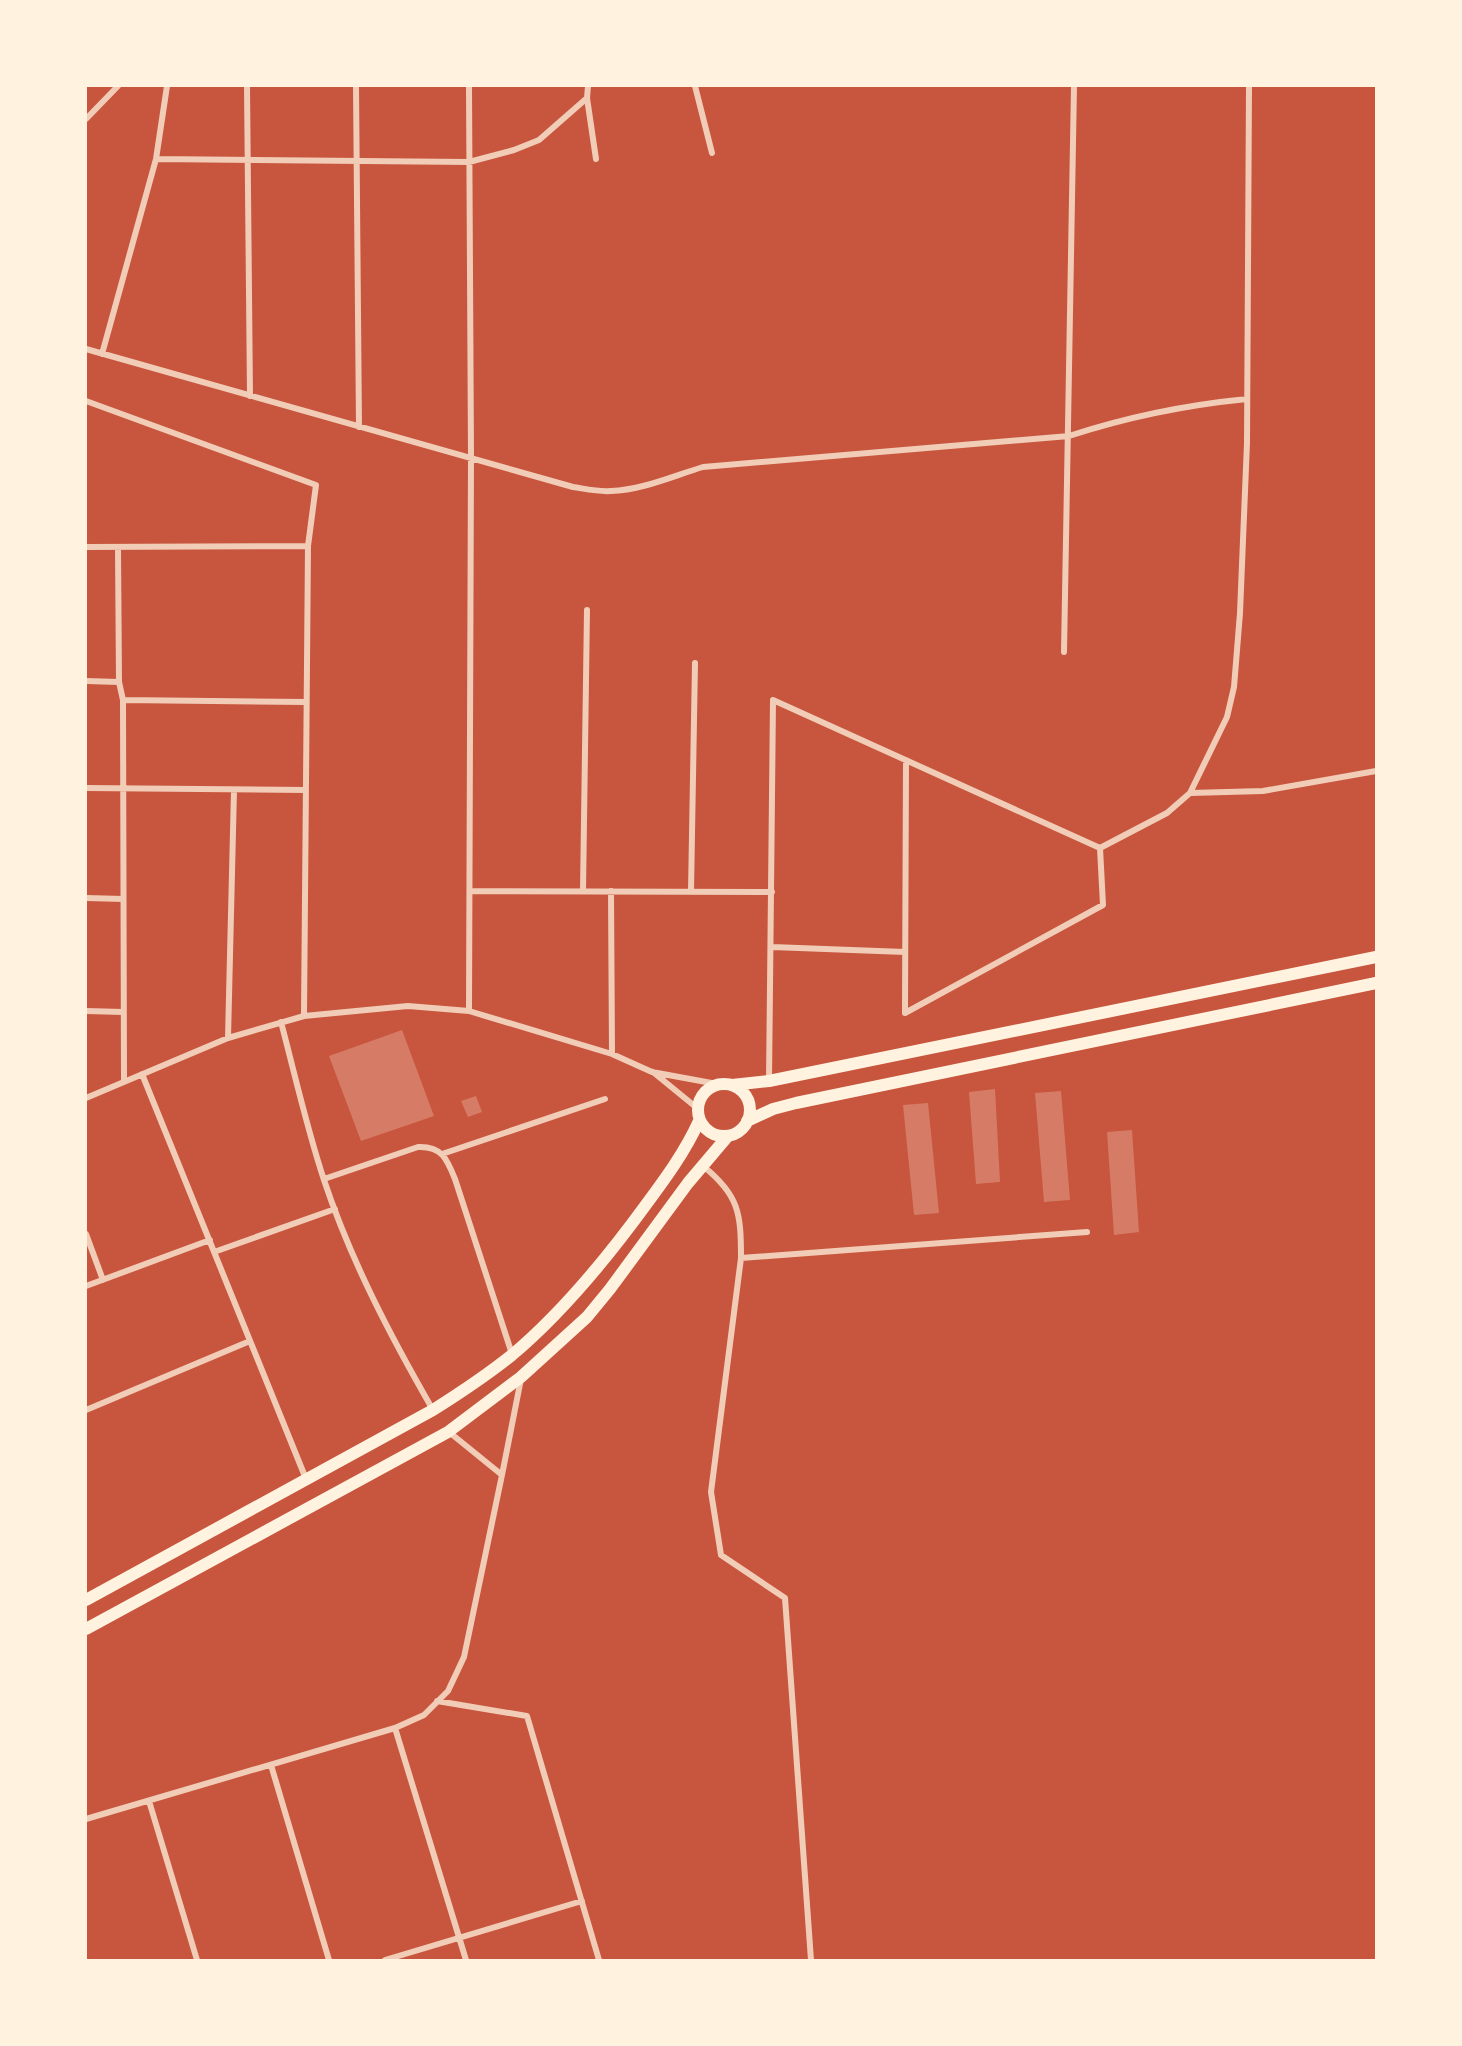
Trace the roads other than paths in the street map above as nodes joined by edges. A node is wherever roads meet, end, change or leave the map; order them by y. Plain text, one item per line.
1 (118, 86) edge
2 (167, 86) edge
3 (247, 86) edge
4 (356, 86) edge
5 (469, 86) edge
6 (588, 86) edge
7 (695, 86) edge
8 (1074, 86) edge
9 (1249, 86) edge
10 (587, 98) junction
11 (86, 119) edge
12 (712, 153) dead end
13 (156, 159) junction
14 (596, 159) dead end
15 (248, 160) junction
16 (357, 161) junction
17 (469, 162) junction
18 (86, 349) edge
19 (102, 354) junction
20 (250, 396) junction
21 (1247, 399) junction
22 (86, 401) edge
23 (359, 427) junction
24 (1069, 436) junction
25 (471, 458) junction
26 (308, 546) junction
27 (86, 547) edge
28 (118, 548) junction
29 (587, 610) dead end
30 (1064, 652) dead end
31 (695, 663) dead end
32 (86, 681) edge
33 (119, 682) junction
34 (123, 700) junction
35 (306, 702) junction
36 (906, 760) junction
37 (1377, 771) edge
38 (86, 788) edge
39 (123, 788) junction
40 (234, 790) junction
41 (306, 790) junction
42 (1191, 793) junction
43 (1100, 848) junction
44 (470, 891) junction
45 (583, 891) junction
46 (611, 891) junction
47 (691, 891) junction
48 (772, 892) junction
49 (86, 898) edge
50 (123, 899) junction
51 (772, 947) junction
52 (905, 952) junction
53 (1377, 957) edge
54 (1377, 983) edge
55 (86, 1011) edge
56 (469, 1011) junction
57 (123, 1012) junction
58 (304, 1016) junction
59 (280, 1022) junction
60 (228, 1038) junction
61 (612, 1054) junction
62 (652, 1072) junction
63 (142, 1074) junction
64 (769, 1080) junction
65 (124, 1082) junction
66 (717, 1084) junction
67 (732, 1085) junction
68 (86, 1098) edge
69 (605, 1099) dead end
70 (697, 1108) junction
71 (699, 1121) junction
72 (747, 1121) junction
73 (727, 1137) junction
74 (442, 1154) junction
75 (703, 1166) junction
76 (324, 1179) junction
77 (334, 1209) junction
78 (1088, 1232) dead end
79 (86, 1234) edge
80 (210, 1240) junction
81 (214, 1252) junction
82 (741, 1258) junction
83 (103, 1280) junction
84 (86, 1286) edge
85 (250, 1341) junction
86 (513, 1354) junction
87 (521, 1377) junction
88 (86, 1410) edge
89 (433, 1410) junction
90 (448, 1432) junction
91 (502, 1475) junction
92 (306, 1479) junction
93 (86, 1600) edge
94 (86, 1629) edge
95 (437, 1701) junction
96 (395, 1728) junction
97 (271, 1765) junction
98 (149, 1801) junction
99 (86, 1820) edge
100 (582, 1901) junction
101 (459, 1938) junction
102 (197, 1960) edge
103 (329, 1960) edge
104 (385, 1960) edge
105 (466, 1960) edge
106 (600, 1960) edge
107 (812, 1960) edge

1 - 11 street
2 - 13 street
3 - 15 street
4 - 16 street
5 - 17 street
6 - 10 street
7 - 12 street
8 - 24 street
9 - 21 street
10 - 14 street
10 - 17 street
13 - 15 street
13 - 19 street
15 - 16 street
15 - 20 street
16 - 17 street
16 - 23 street
17 - 25 street
18 - 19 street
19 - 20 street
20 - 23 street
21 - 24 street
21 - 42 street
22 - 26 street
23 - 25 street
24 - 25 street
24 - 30 street
25 - 44 street
26 - 28 street
26 - 35 street
27 - 28 street
28 - 33 street
29 - 45 street
31 - 47 street
32 - 33 street
33 - 34 street
34 - 35 street
34 - 39 street
35 - 41 street
36 - 43 street
36 - 48 street
36 - 52 street
37 - 42 street
38 - 39 street
39 - 40 street
39 - 50 street
40 - 41 street
40 - 60 street
41 - 58 street
42 - 43 street
43 - 52 street
44 - 45 street
44 - 56 street
45 - 46 street
46 - 47 street
46 - 61 street
47 - 48 street
48 - 51 street
49 - 50 street
50 - 57 street
51 - 52 street
51 - 64 street
53 - 64 main road
54 - 72 main road
55 - 57 street
56 - 58 street
56 - 61 street
57 - 65 street
58 - 59 street
59 - 60 street
59 - 76 street
60 - 63 street
61 - 62 street
62 - 66 street
62 - 70 street
63 - 65 street
63 - 80 street
64 - 67 main road
65 - 68 street
66 - 67 main road
66 - 70 main road
67 - 72 main road
69 - 74 street
70 - 71 main road
71 - 73 main road
71 - 86 main road
72 - 73 main road
73 - 75 main road
74 - 76 street
74 - 86 street
75 - 82 street
75 - 87 main road
76 - 77 street
77 - 81 street
77 - 89 street
78 - 82 street
79 - 83 street
80 - 81 street
80 - 83 street
81 - 85 street
82 - 107 street
83 - 84 street
85 - 88 street
85 - 92 street
86 - 89 main road
87 - 90 main road
87 - 91 street
89 - 92 main road
90 - 91 street
90 - 94 main road
91 - 95 street
92 - 93 main road
95 - 96 street
95 - 100 street
96 - 97 street
96 - 101 street
97 - 98 street
97 - 103 street
98 - 99 street
98 - 102 street
100 - 101 street
100 - 106 street
101 - 104 street
101 - 105 street

